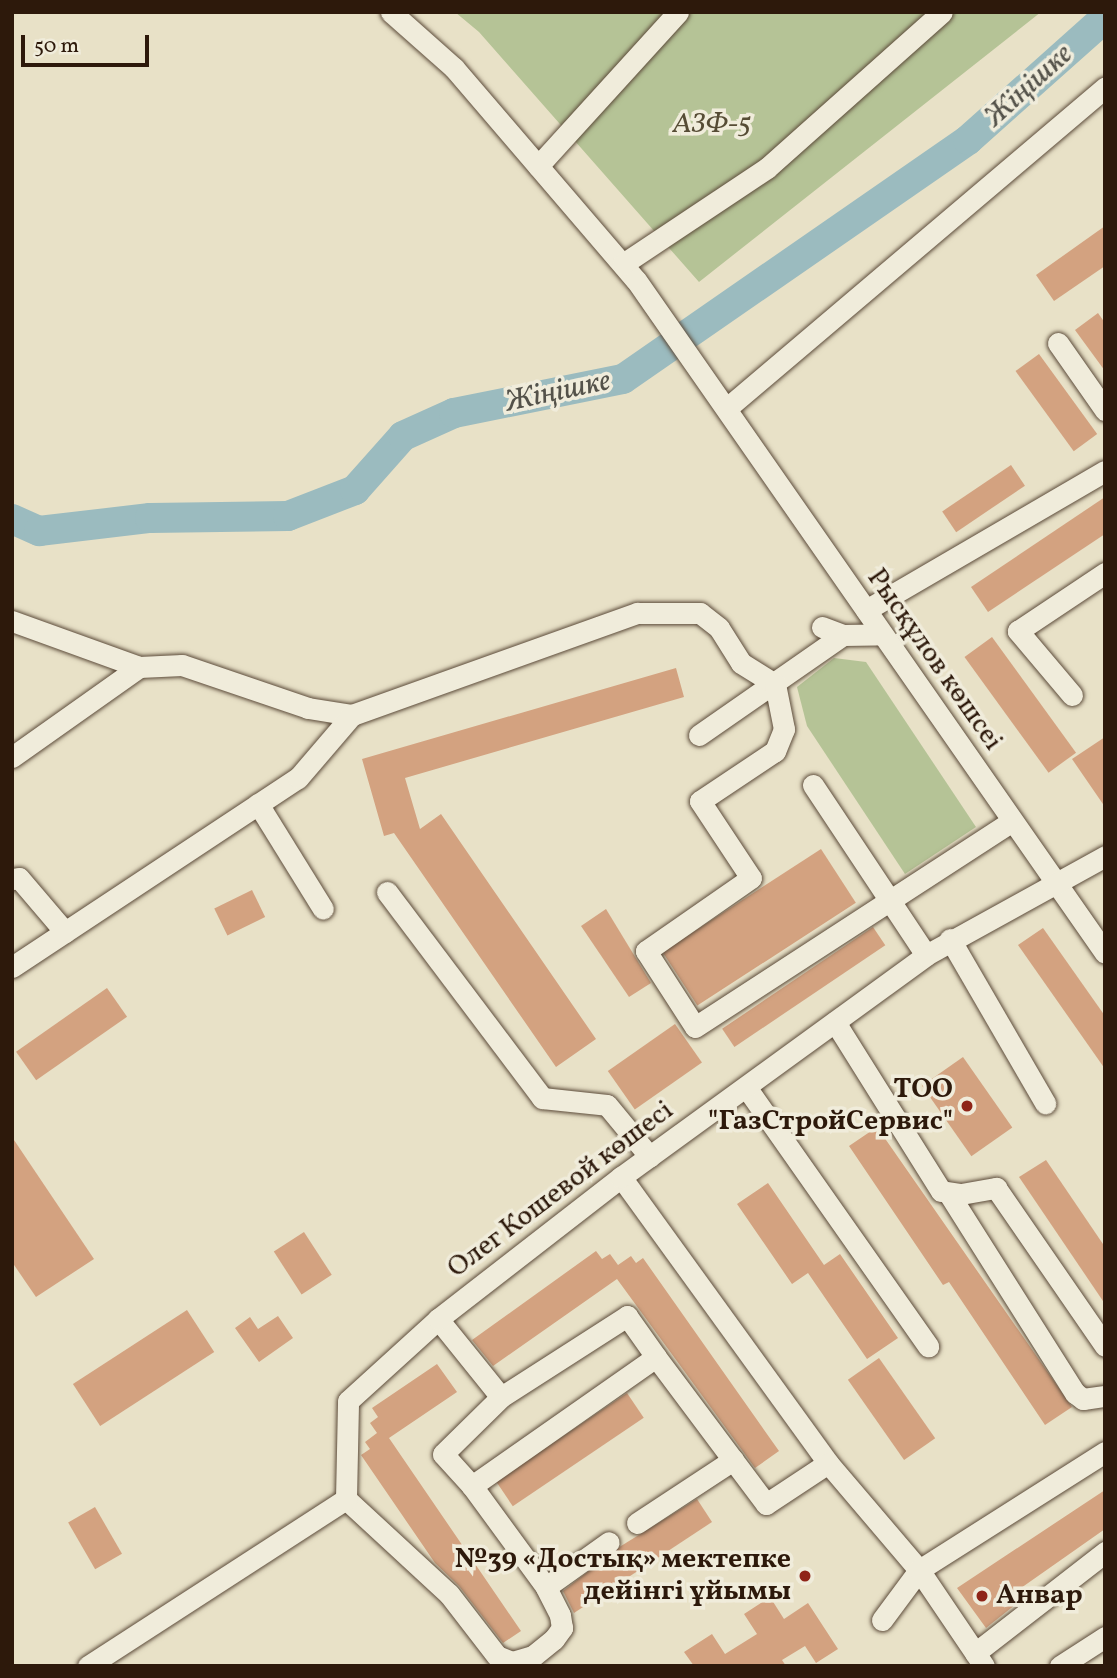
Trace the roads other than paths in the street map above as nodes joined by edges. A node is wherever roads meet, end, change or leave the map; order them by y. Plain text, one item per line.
1 (391, 12) edge
2 (678, 12) edge
3 (942, 12) edge
4 (1105, 87) edge
5 (538, 166) junction
6 (630, 272) junction
7 (1058, 343) dead end
8 (723, 402) junction
9 (1105, 410) edge
10 (1105, 471) edge
11 (1105, 573) edge
12 (866, 610) junction
13 (12, 621) edge
14 (822, 627) dead end
15 (882, 634) junction
16 (843, 635) junction
17 (139, 667) junction
18 (775, 684) junction
19 (1072, 695) dead end
20 (352, 715) junction
21 (699, 735) dead end
22 (12, 757) edge
23 (813, 785) dead end
24 (258, 804) junction
25 (1011, 822) junction
26 (1105, 856) edge
27 (12, 879) edge
28 (1057, 879) junction
29 (387, 892) dead end
30 (890, 901) junction
31 (323, 909) dead end
32 (65, 932) junction
33 (950, 939) junction
34 (1105, 953) edge
35 (926, 955) junction
36 (12, 967) edge
37 (835, 1022) junction
38 (746, 1087) junction
39 (1045, 1103) dead end
40 (650, 1157) junction
41 (621, 1177) junction
42 (949, 1194) junction
43 (438, 1319) junction
44 (929, 1346) dead end
45 (1105, 1346) edge
46 (656, 1357) junction
47 (1105, 1396) edge
48 (501, 1397) junction
49 (1105, 1452) edge
50 (733, 1460) junction
51 (828, 1463) junction
52 (472, 1486) junction
53 (346, 1499) junction
54 (637, 1523) dead end
55 (609, 1542) dead end
56 (1105, 1552) edge
57 (919, 1570) junction
58 (546, 1587) junction
59 (882, 1620) dead end
60 (1105, 1637) edge
61 (980, 1660) edge
62 (88, 1666) edge
63 (1060, 1666) edge

1 - 5 street, Рысқұлов көшсеі
2 - 5 street
3 - 6 street
4 - 8 street
5 - 6 street, Рысқұлов көшсеі
6 - 8 street, Рысқұлов көшсеі
7 - 9 street
8 - 12 street, Рысқұлов көшсеі
10 - 12 street
11 - 19 street
12 - 15 street, Рысқұлов көшсеі
13 - 17 street
14 - 16 street
15 - 16 street
15 - 25 street, Рысқұлов көшсеі
16 - 18 street
17 - 20 street
17 - 22 street
18 - 20 street
18 - 21 street
18 - 30 street
20 - 24 street
23 - 30 street
24 - 31 street
24 - 32 street
25 - 28 street, Рысқұлов көшсеі
25 - 30 street
26 - 28 street, Олег Кошевой көшесі
27 - 32 street
28 - 33 street, Олег Кошевой көшесі
28 - 34 street, Рысқұлов көшсеі
29 - 40 street
30 - 35 street
32 - 36 street
33 - 35 street, Олег Кошевой көшесі
33 - 39 street
35 - 37 street, Олег Кошевой көшесі
37 - 38 street, Олег Кошевой көшесі
37 - 42 street
38 - 40 street, Олег Кошевой көшесі
38 - 44 street
40 - 41 street, Олег Кошевой көшесі
41 - 43 street, Олег Кошевой көшесі
41 - 51 street
42 - 45 street
42 - 47 street
43 - 48 street
43 - 53 street, Олег Кошевой көшесі
46 - 48 street
46 - 50 street
46 - 52 street
48 - 52 street
49 - 57 street
50 - 51 street
50 - 54 street
51 - 57 street
52 - 58 street
53 - 58 street
53 - 62 street
55 - 58 street
56 - 61 street
57 - 59 street
57 - 61 street
60 - 63 street

